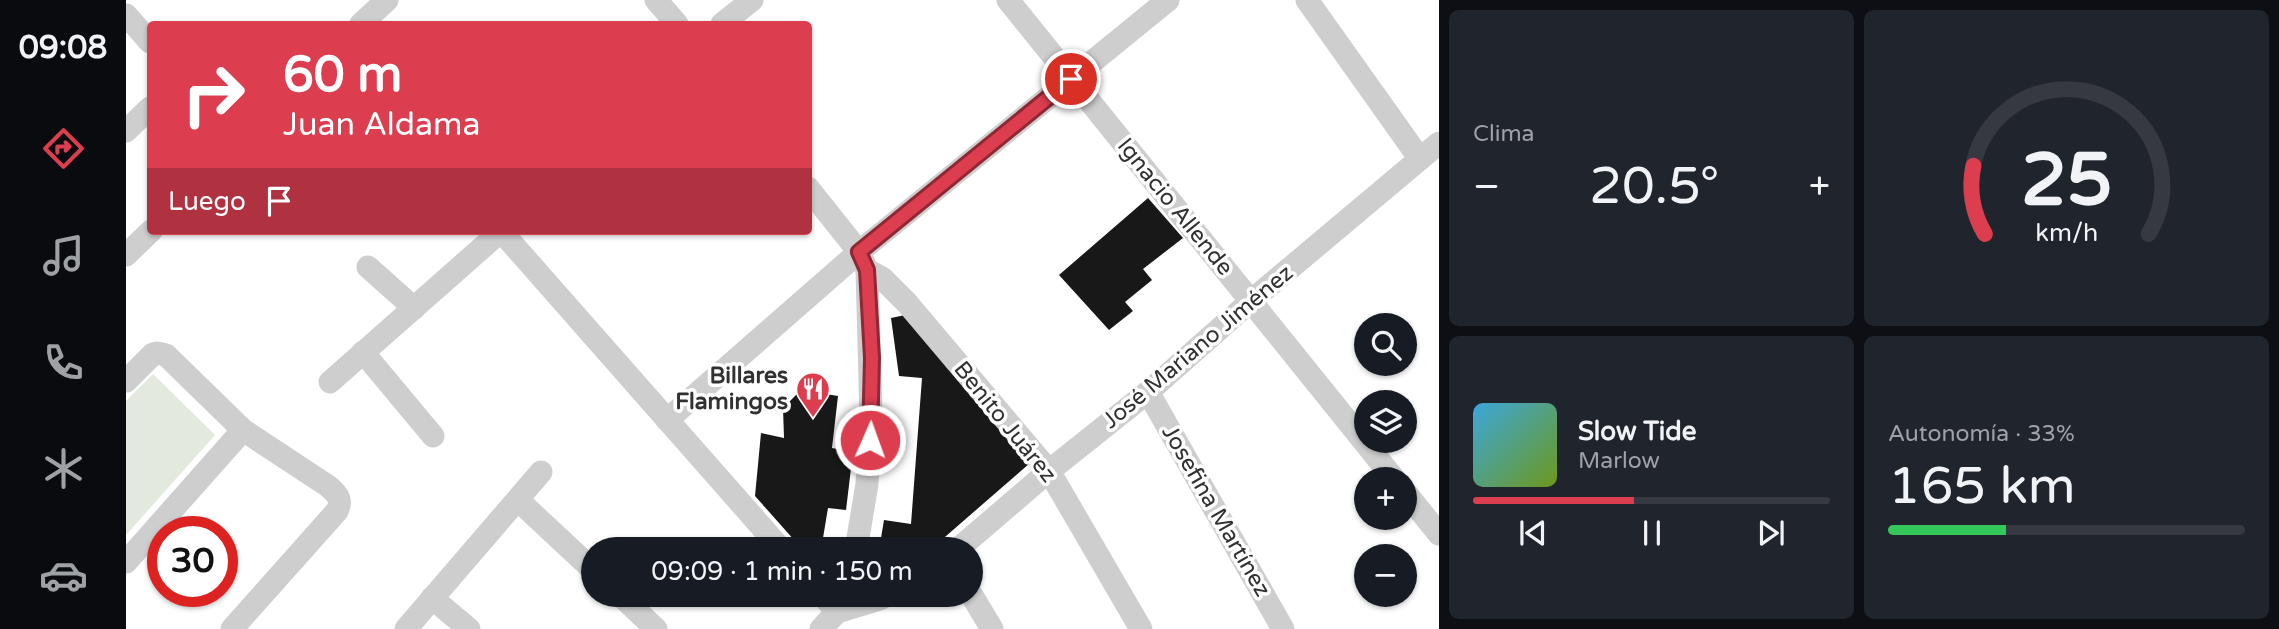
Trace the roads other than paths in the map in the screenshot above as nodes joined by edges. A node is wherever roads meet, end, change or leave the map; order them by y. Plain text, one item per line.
1 (387, 0) edge
2 (656, 0) edge
3 (752, 0) edge
4 (1008, 0) edge
5 (1168, 0) edge
6 (1307, 0) edge
7 (126, 15) edge
8 (364, 21) edge
9 (674, 21) edge
10 (726, 21) edge
11 (147, 39) edge
12 (1071, 79) junction
13 (147, 111) edge
14 (126, 131) edge
15 (1439, 143) edge
16 (1420, 159) junction
17 (812, 193) edge
18 (147, 235) edge
19 (496, 235) edge
20 (505, 235) edge
21 (126, 255) edge
22 (863, 261) junction
23 (369, 267) dead end
24 (1251, 301) junction
25 (414, 308) junction
26 (363, 352) junction
27 (126, 381) edge
28 (330, 382) dead end
29 (1148, 392) junction
30 (667, 420) junction
31 (243, 430) junction
32 (433, 436) dead end
33 (1385, 467) edge
34 (1049, 471) junction
35 (541, 472) dead end
36 (518, 500) junction
37 (1417, 507) edge
38 (1439, 534) edge
39 (770, 537) edge
40 (858, 537) edge
41 (972, 537) edge
42 (581, 559) edge
43 (126, 562) edge
44 (432, 598) junction
45 (633, 607) edge
46 (979, 607) edge
47 (836, 608) edge
48 (232, 629) edge
49 (406, 629) edge
50 (469, 629) edge
51 (656, 629) edge
52 (821, 629) edge
53 (992, 629) edge
54 (1141, 629) edge
55 (1283, 629) edge

1 - 8 street
2 - 9 street
3 - 10 street
4 - 12 street, Ignacio Allende
5 - 12 street
6 - 16 street
7 - 11 street
12 - 22 street
12 - 24 street, Ignacio Allende
13 - 14 street
15 - 16 street, José Mariano Jiménez
16 - 24 street, José Mariano Jiménez
17 - 22 street, Benito Juárez
18 - 21 street
19 - 25 street
20 - 30 street
22 - 30 street
22 - 34 street, Benito Juárez
22 - 40 street
23 - 25 street
24 - 29 street, José Mariano Jiménez
24 - 33 street, Ignacio Allende
25 - 26 street
26 - 28 street
26 - 32 street
27 - 31 street
29 - 34 street, José Mariano Jiménez
29 - 55 street, Josefina Martínez
30 - 39 street
31 - 43 street
31 - 48 street
34 - 41 street, José Mariano Jiménez
34 - 54 street, Benito Juárez
35 - 36 street
36 - 42 street
36 - 44 street
37 - 38 street
44 - 49 street
44 - 50 street
45 - 51 street
46 - 53 street
47 - 52 street

